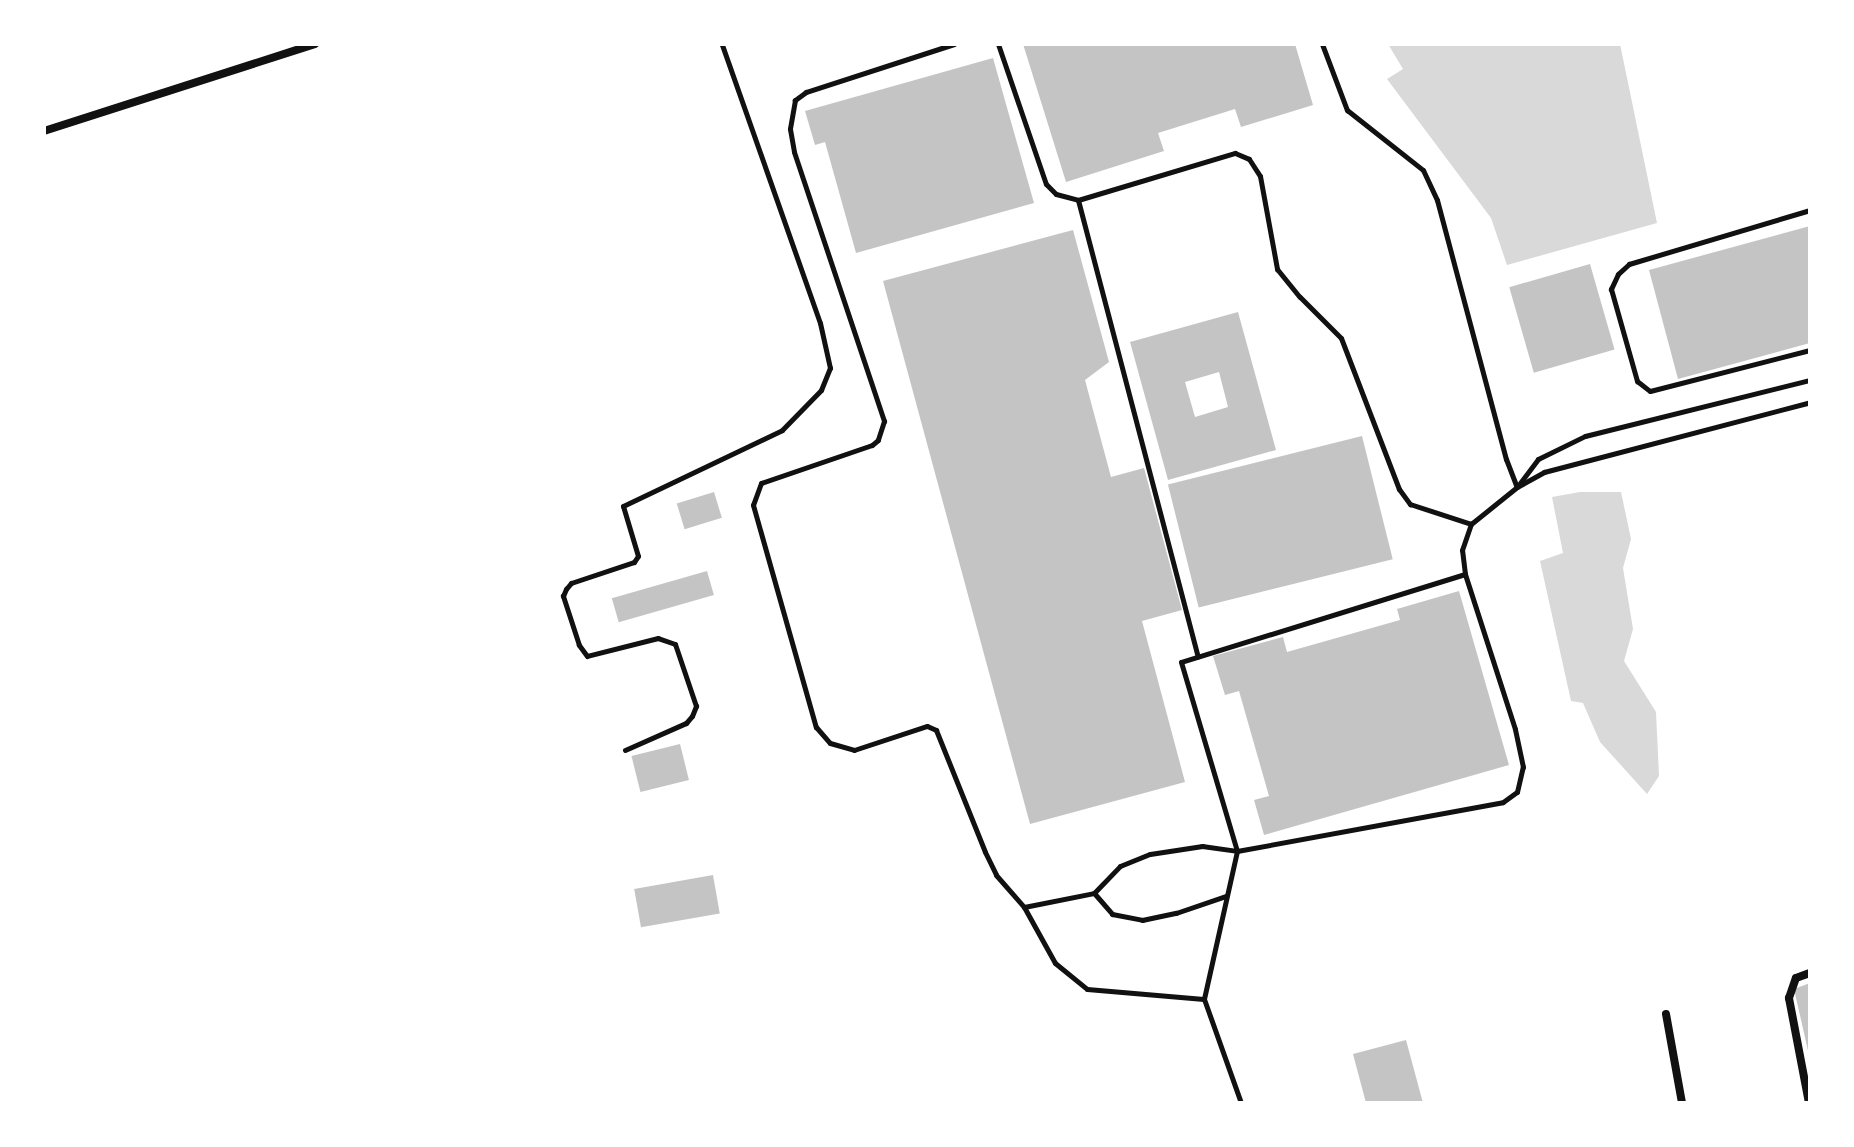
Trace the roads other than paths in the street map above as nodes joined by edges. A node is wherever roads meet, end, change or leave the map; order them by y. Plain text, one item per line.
1 (315, 44) edge
2 (722, 44) edge
3 (954, 44) edge
4 (998, 44) edge
5 (1322, 44) edge
6 (44, 131) edge
7 (1078, 200) junction
8 (1810, 210) edge
9 (1810, 350) edge
10 (1810, 380) edge
11 (1810, 402) edge
12 (1517, 487) junction
13 (1471, 524) junction
14 (1465, 574) junction
15 (1198, 657) junction
16 (625, 750) dead end
17 (1237, 851) junction
18 (1094, 893) junction
19 (1227, 896) junction
20 (1024, 907) junction
21 (1810, 973) edge
22 (1204, 999) junction
23 (1666, 1014) dead end
24 (1241, 1103) edge
25 (1682, 1103) edge
26 (1809, 1103) edge

1 - 6 street
2 - 16 lane
3 - 20 lane
4 - 7 lane
5 - 12 lane
7 - 13 lane
7 - 15 lane
8 - 9 lane
10 - 12 lane
11 - 12 lane
12 - 13 lane
13 - 14 lane
14 - 15 lane
14 - 17 lane
15 - 17 lane
17 - 18 lane
17 - 19 lane
18 - 19 lane
18 - 20 lane
19 - 22 lane
20 - 22 lane
21 - 26 street
22 - 24 lane
23 - 25 street

